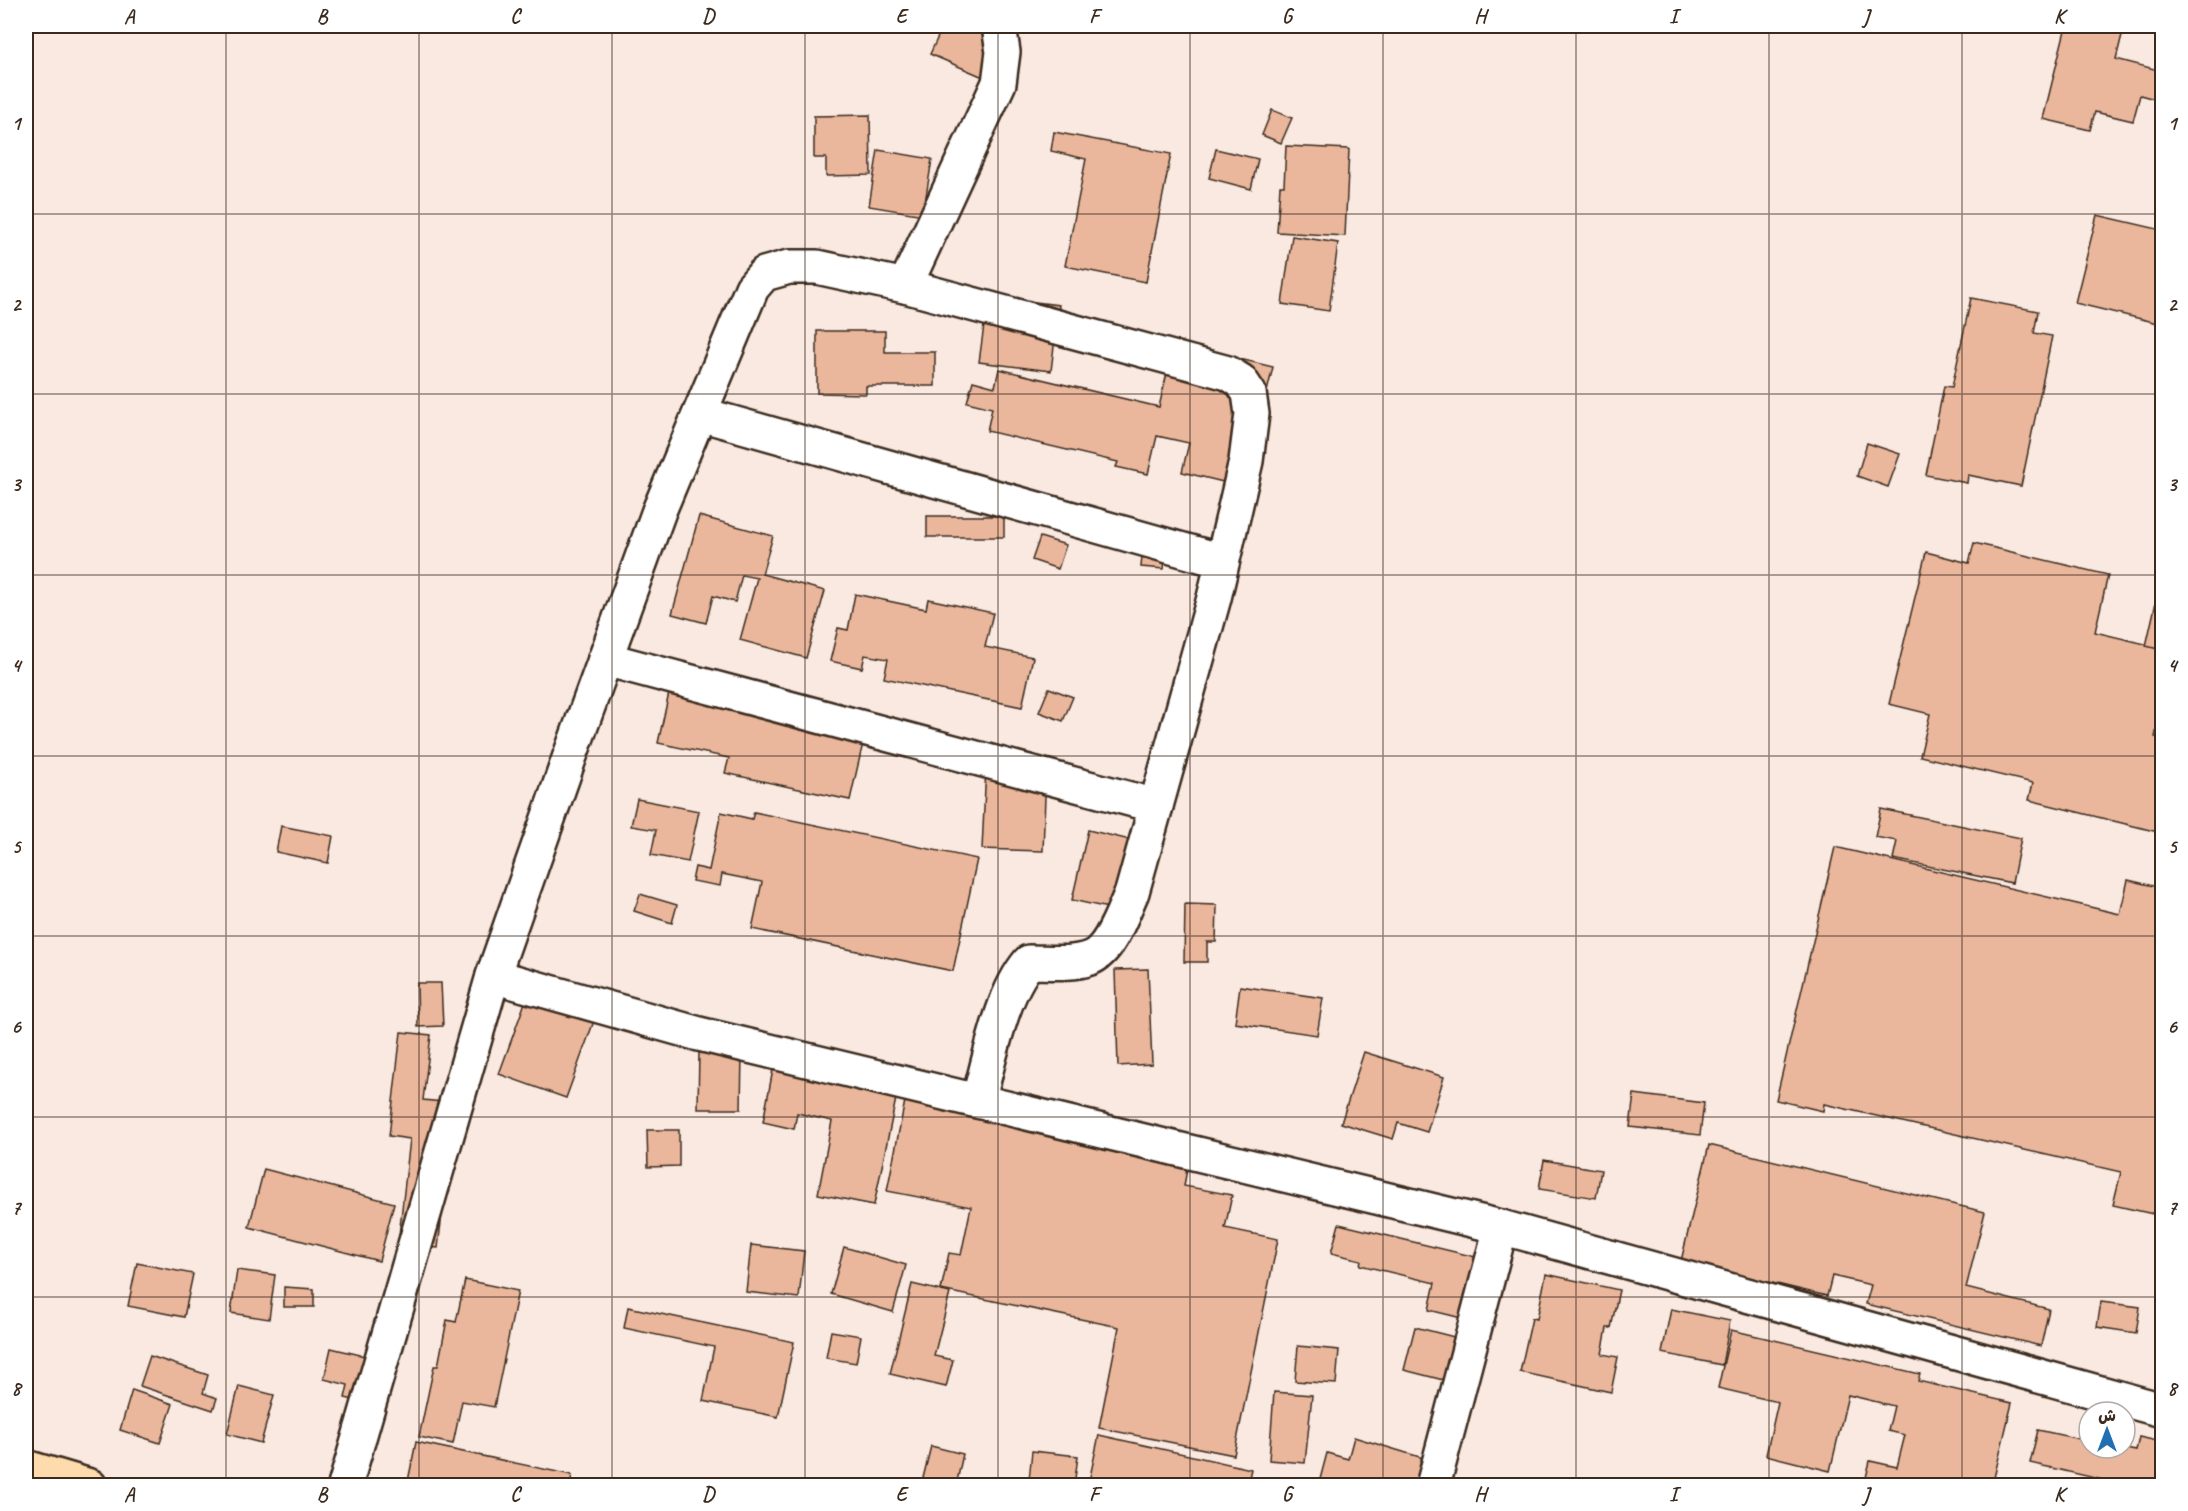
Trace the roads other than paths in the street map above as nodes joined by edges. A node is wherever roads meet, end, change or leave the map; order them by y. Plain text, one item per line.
1 (999, 26) edge
2 (905, 286) junction
3 (700, 414) junction
4 (1222, 561) junction
5 (605, 659) junction
6 (1156, 806) junction
7 (493, 976) junction
8 (978, 1101) junction
9 (1501, 1227) junction
10 (2163, 1410) edge
11 (26, 1467) edge
12 (90, 1485) edge
13 (345, 1485) edge
14 (1433, 1485) edge

1 - 2 street
2 - 3 street
2 - 4 street
3 - 4 street
3 - 5 street
4 - 6 street
5 - 6 street
5 - 7 street
6 - 8 street
7 - 8 street
7 - 13 street
8 - 9 street
9 - 10 street
9 - 14 street
11 - 12 main road

